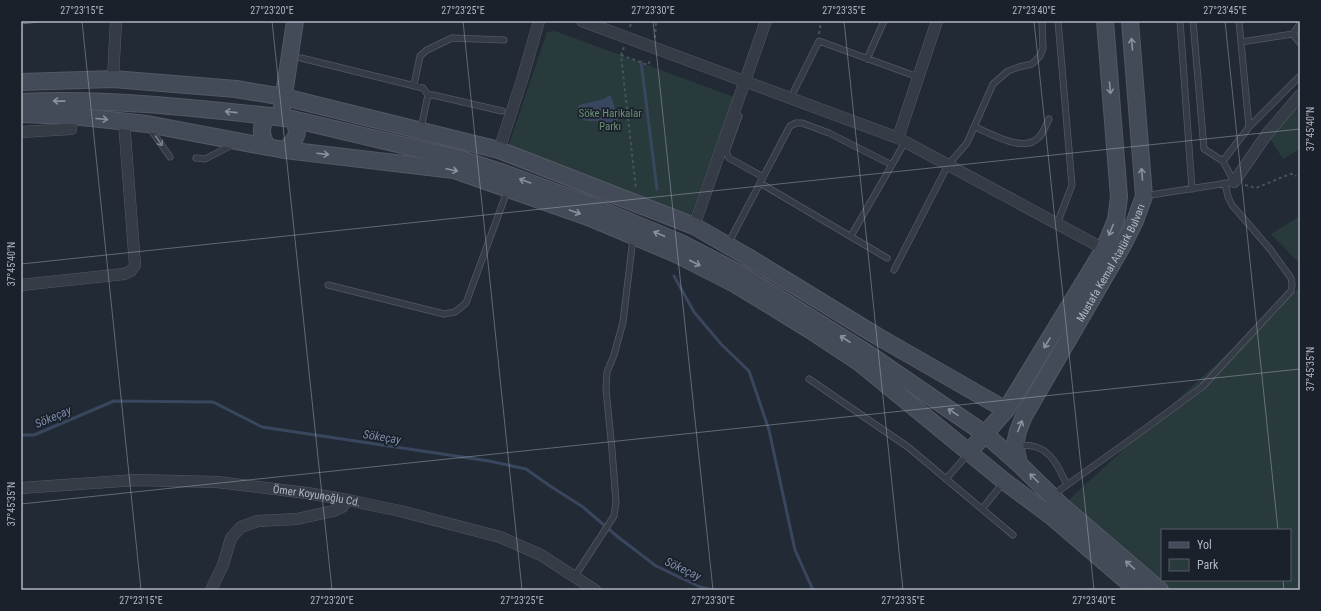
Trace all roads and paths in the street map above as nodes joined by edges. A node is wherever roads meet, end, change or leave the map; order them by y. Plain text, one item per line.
1 (116, 21) edge
2 (295, 21) edge
3 (539, 21) edge
4 (582, 21) edge
5 (632, 21) edge
6 (766, 21) edge
7 (821, 21) edge
8 (884, 21) edge
9 (937, 21) edge
10 (1042, 21) edge
11 (1058, 21) edge
12 (1105, 21) edge
13 (1130, 21) edge
14 (1180, 21) edge
15 (1193, 21) edge
16 (1238, 21) edge
17 (1300, 24) edge
18 (1293, 34) junction
19 (627, 38) junction
20 (504, 40) dead end
21 (819, 41) junction
22 (1241, 42) junction
23 (1300, 43) edge
24 (621, 55) junction
25 (301, 58) dead end
26 (867, 59) junction
27 (648, 65) dead end
28 (1300, 76) edge
29 (918, 78) junction
30 (113, 79) junction
31 (744, 80) junction
32 (21, 82) edge
33 (414, 85) junction
34 (794, 91) dead end
35 (428, 95) junction
36 (1299, 96) edge
37 (284, 97) junction
38 (21, 102) edge
39 (502, 111) dead end
40 (21, 114) edge
41 (72, 116) junction
42 (739, 116) dead end
43 (281, 117) junction
44 (1049, 119) dead end
45 (124, 121) junction
46 (147, 124) junction
47 (975, 127) junction
48 (1250, 127) junction
49 (420, 131) junction
50 (21, 132) edge
51 (902, 140) junction
52 (238, 142) junction
53 (268, 147) junction
54 (285, 150) junction
55 (499, 150) junction
56 (170, 157) dead end
57 (196, 158) dead end
58 (1223, 160) junction
59 (892, 165) junction
60 (948, 165) junction
61 (1296, 176) dead end
62 (762, 180) junction
63 (1230, 182) junction
64 (508, 189) junction
65 (1192, 189) junction
66 (1144, 196) junction
67 (634, 203) junction
68 (1118, 204) junction
69 (1056, 224) junction
70 (694, 226) junction
71 (633, 236) junction
72 (851, 236) junction
73 (727, 245) junction
74 (1104, 249) junction
75 (887, 258) dead end
76 (894, 270) dead end
77 (21, 284) edge
78 (328, 285) dead end
79 (809, 379) dead end
80 (1006, 410) junction
81 (986, 434) junction
82 (1015, 444) junction
83 (969, 452) junction
84 (1019, 464) junction
85 (946, 479) junction
86 (1004, 481) junction
87 (1067, 485) junction
88 (21, 488) edge
89 (1052, 496) junction
90 (348, 500) junction
91 (982, 509) junction
92 (1013, 535) dead end
93 (575, 576) junction
94 (211, 590) edge
95 (595, 590) edge
96 (1137, 590) edge
97 (1160, 590) edge

1 - 30 street
2 - 37 main road
3 - 55 street
4 - 19 street
5 - 19 path
6 - 31 street
7 - 21 path
8 - 26 lane
9 - 29 street
10 - 47 lane
11 - 69 lane
12 -> 68 main road, Mustafa Kemal Atatürk Bulvarı
66 -> 13 main road, Mustafa Kemal Atatürk Bulvarı
14 - 65 lane
15 - 58 lane
16 - 22 lane
17 - 18 lane
18 - 22 lane
18 - 23 lane
19 - 24 path
19 - 31 street
20 - 33 lane
21 - 26 lane
21 - 34 lane
22 - 48 lane
24 - 27 path
24 - 67 path
25 - 33 lane
26 - 29 lane
28 - 48 lane
29 - 51 street
30 - 32 main road
30 - 37 main road
31 - 51 street
31 - 70 street
33 - 35 lane
35 - 39 lane
35 - 49 lane
36 - 63 street
37 - 43 main road
37 - 49 main road
43 -> 38 main road
40 - 41 main road
41 -> 45 main road
41 - 50 street
42 - 62 lane
43 - 53 main road
43 - 54 main road
81 -> 43 main road
44 - 47 lane
45 - 46 main road
45 - 77 street
46 - 52 main road
46 -> 56 lane
47 - 60 lane
48 - 58 lane
49 - 55 main road
51 - 59 lane
51 - 60 street
52 - 53 main road
52 - 57 lane
53 - 54 main road
54 -> 64 main road
55 - 67 main road
58 - 63 lane
59 - 62 lane
59 - 72 lane
60 - 69 street
60 - 76 lane
61 - 63 path
62 - 72 lane
62 - 73 lane
63 - 65 lane
63 - 87 lane
64 -> 71 main road
64 - 78 lane
65 - 66 lane
66 - 68 main road
82 -> 66 main road, Mustafa Kemal Atatürk Bulvarı
67 - 70 main road
68 -> 74 main road, Mustafa Kemal Atatürk Bulvarı
69 - 74 street
70 - 73 main road
71 -> 83 main road
71 - 93 lane
72 - 75 lane
73 - 80 main road
74 -> 80 main road, Mustafa Kemal Atatürk Bulvarı
79 - 85 lane
80 - 81 main road, Mustafa Kemal Atatürk Bulvarı
81 - 83 main road, Mustafa Kemal Atatürk Bulvarı
81 - 84 main road
82 - 84 main road, Mustafa Kemal Atatürk Bulvarı
82 - 87 lane
83 - 85 lane
83 - 86 main road
84 - 86 main road
89 -> 84 main road
85 - 91 lane
86 - 91 lane
86 - 96 main road
87 - 89 lane
88 - 90 street, Ömer Koyunoğlu Cd.
97 -> 89 main road
90 - 93 street, Ömer Koyunoğlu Cd.
90 - 94 street
91 - 92 lane
93 - 95 street, Ömer Koyunoğlu Cd.

